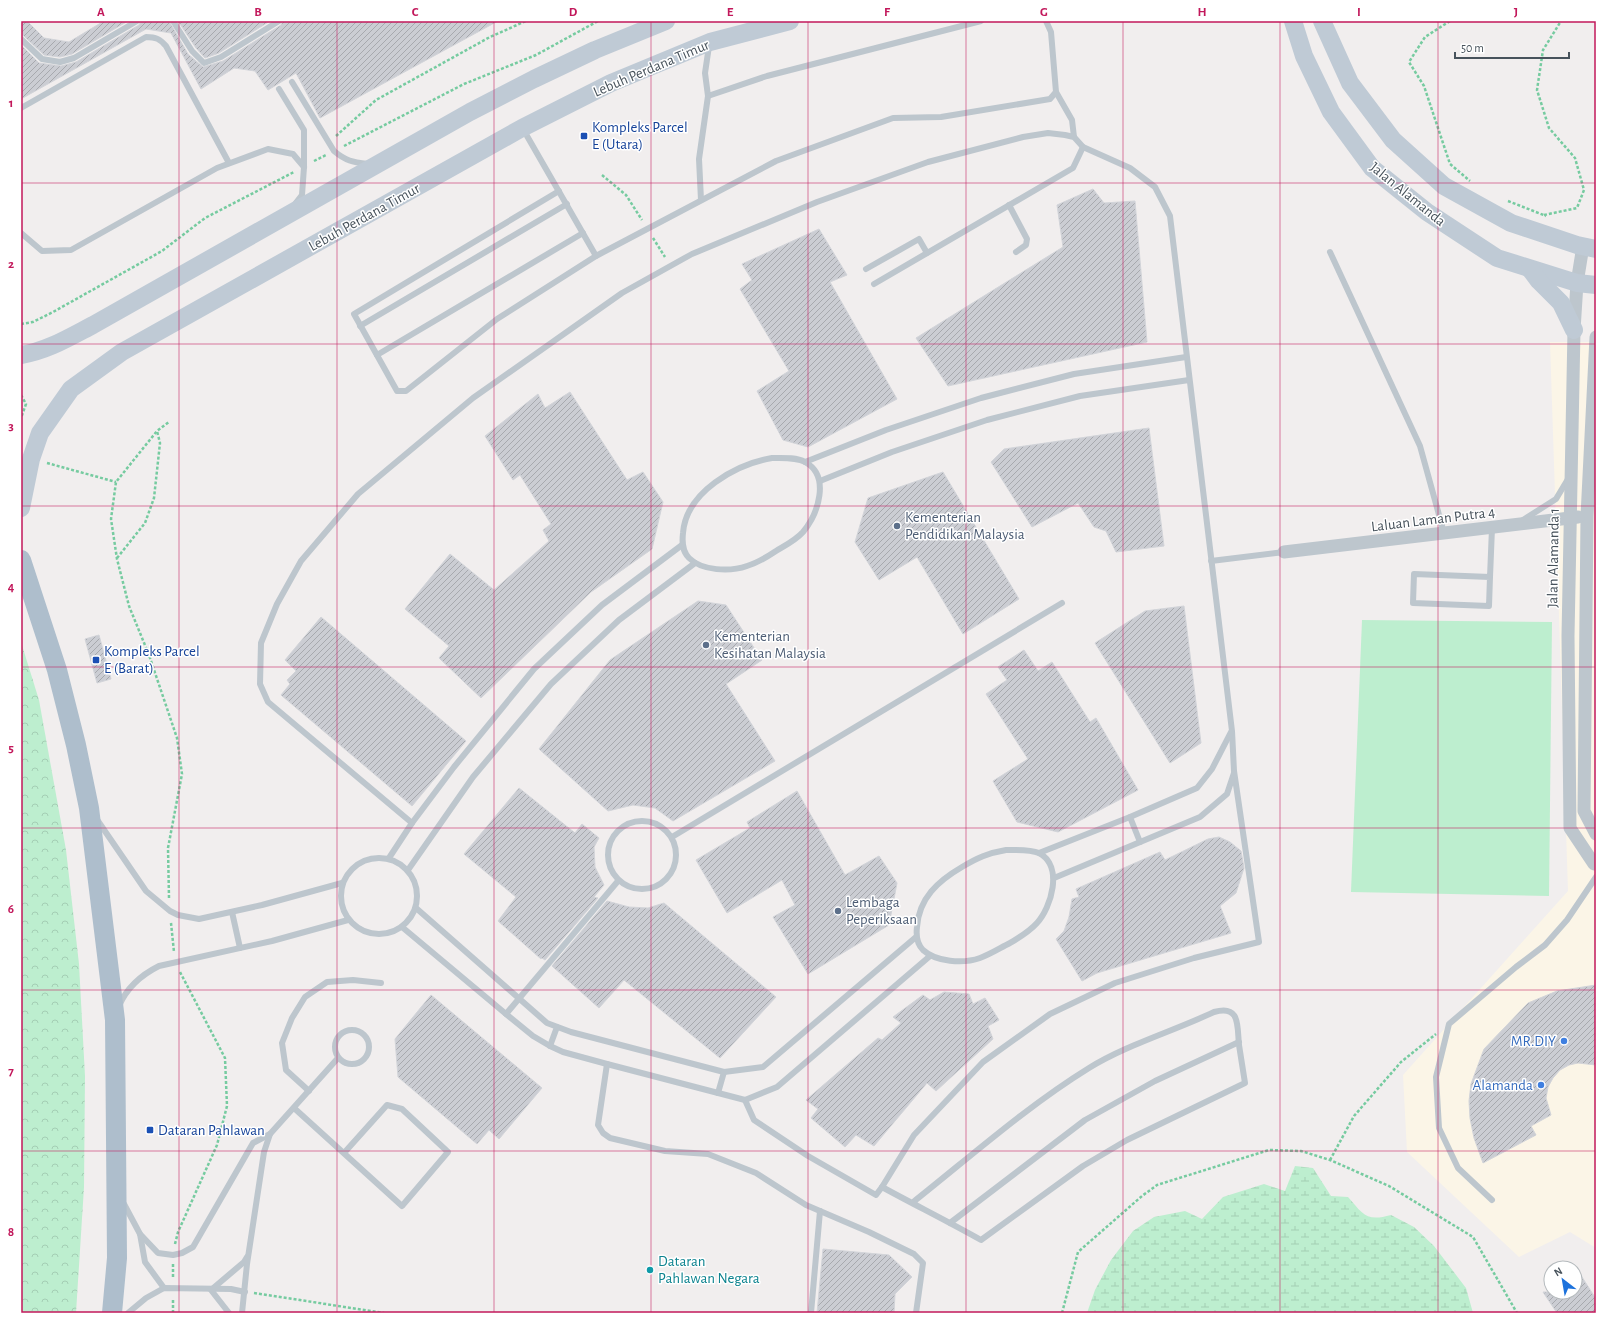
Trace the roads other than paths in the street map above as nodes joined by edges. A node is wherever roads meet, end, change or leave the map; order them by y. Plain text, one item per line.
1 (137, 21) edge
2 (173, 21) edge
3 (279, 21) edge
4 (666, 21) edge
5 (790, 21) edge
6 (981, 21) edge
7 (1046, 21) edge
8 (1293, 21) edge
9 (1322, 21) edge
10 (21, 39) edge
11 (710, 42) junction
12 (292, 82) dead end
13 (279, 89) dead end
14 (1056, 92) junction
15 (708, 96) junction
16 (21, 108) edge
17 (522, 128) junction
18 (1074, 137) junction
19 (1083, 146) junction
20 (229, 163) junction
21 (378, 164) junction
22 (304, 167) junction
23 (559, 191) junction
24 (701, 200) junction
25 (567, 204) junction
26 (1009, 205) junction
27 (282, 219) junction
28 (21, 233) edge
29 (583, 233) junction
30 (1590, 247) edge
31 (1016, 252) dead end
32 (1330, 252) dead end
33 (927, 253) junction
34 (596, 256) junction
35 (866, 269) dead end
36 (1530, 269) junction
37 (1577, 283) junction
38 (874, 284) dead end
39 (1596, 285) edge
40 (360, 326) junction
41 (1574, 330) junction
42 (1596, 337) edge
43 (1596, 342) edge
44 (21, 355) edge
45 (377, 355) junction
46 (1186, 357) junction
47 (1189, 380) junction
48 (805, 462) junction
49 (1571, 475) junction
50 (820, 481) junction
51 (21, 508) edge
52 (1587, 516) junction
53 (1570, 518) junction
54 (1512, 525) junction
55 (1492, 528) junction
56 (1444, 533) junction
57 (682, 545) junction
58 (1284, 552) joint
59 (21, 560) edge
60 (1211, 561) junction
61 (695, 563) junction
62 (1490, 577) junction
63 (1062, 603) dead end
64 (1232, 731) junction
65 (1234, 771) junction
66 (89, 808) junction
67 (1130, 817) junction
68 (412, 823) junction
69 (1596, 834) edge
70 (672, 837) junction
71 (1140, 842) junction
72 (1596, 849) edge
73 (1039, 854) junction
74 (389, 858) junction
75 (408, 870) junction
76 (1595, 870) edge
77 (1054, 878) junction
78 (618, 881) junction
79 (342, 883) junction
80 (416, 908) junction
81 (232, 912) junction
82 (348, 920) junction
83 (402, 927) junction
84 (916, 937) junction
85 (240, 948) junction
86 (930, 956) junction
87 (381, 983) dead end
88 (519, 998) junction
89 (506, 1014) junction
90 (115, 1020) junction
91 (557, 1027) junction
92 (1239, 1042) junction
93 (550, 1046) junction
94 (338, 1058) junction
95 (607, 1064) junction
96 (724, 1072) junction
97 (309, 1091) junction
98 (718, 1093) junction
99 (745, 1100) junction
100 (294, 1108) junction
101 (270, 1134) junction
102 (344, 1153) junction
103 (882, 1187) junction
104 (117, 1192) junction
105 (1492, 1200) dead end
106 (912, 1203) junction
107 (820, 1211) junction
108 (950, 1223) junction
109 (140, 1234) junction
110 (248, 1256) junction
111 (164, 1288) junction
112 (211, 1290) junction
113 (245, 1292) junction
114 (112, 1313) edge
115 (128, 1313) edge
116 (229, 1313) edge
117 (242, 1313) edge
118 (811, 1313) edge
119 (916, 1313) edge

1 - 10 lane
2 - 3 lane
4 - 21 main road
5 - 11 main road, Lebuh Perdana Timur
6 - 15 lane
7 - 14 lane
8 - 36 main road, Jalan Alamanda
9 - 30 main road, Jalan Alamanda
11 - 15 lane
11 - 17 main road, Lebuh Perdana Timur
12 - 21 lane
13 - 22 lane
14 - 18 lane
14 - 24 lane
15 - 24 lane
16 - 20 lane
17 - 23 lane
17 - 51 main road, Lebuh Perdana Timur
18 - 19 lane
18 - 68 lane
19 - 26 lane
19 - 46 lane
20 - 22 lane
20 - 28 lane
21 - 27 main road
22 - 27 lane
23 - 25 lane
23 - 40 lane
24 - 34 lane
25 - 29 lane
25 - 40 lane
26 - 31 lane
26 - 33 lane
27 - 44 main road
29 - 34 lane
29 - 45 lane
30 - 37 street, Jalan Alamanda 1
32 - 56 lane
33 - 35 lane
33 - 38 lane
34 - 45 lane
36 - 37 main road, Jalan Alamanda
36 - 41 main road
37 - 39 main road, Jalan Alamanda
37 - 41 street, Jalan Alamanda 1
40 - 45 lane
41 - 49 street, Jalan Alamanda 1
42 - 43 street
43 - 52 street
46 - 47 lane
46 - 48 lane
47 - 50 lane
47 - 60 lane
48 - 50 lane
48 - 57 lane
49 - 53 street, Jalan Alamanda 1
49 - 54 lane
50 - 61 lane
52 - 53 street, Laluan Laman Putra 4
52 - 69 street
53 - 54 street, Laluan Laman Putra 4
53 - 76 street, Jalan Alamanda 1
54 - 55 street, Laluan Laman Putra 4
55 - 56 street, Laluan Laman Putra 4
55 - 62 lane
56 - 58 street, Laluan Laman Putra 4
57 - 61 lane
57 - 68 lane
58 - 60 lane
59 - 66 main road
60 - 64 lane
61 - 75 lane
62 - 62 lane
63 - 70 lane
64 - 65 lane
64 - 67 lane
65 - 71 lane
65 - 103 lane
66 - 81 lane
66 - 90 main road
67 - 71 lane
67 - 73 lane
68 - 74 lane
70 - 78 lane
70 - 78 lane
71 - 77 lane
72 - 76 street
73 - 77 lane
73 - 84 lane
74 - 75 lane
74 - 79 lane
75 - 80 lane
76 - 105 lane
77 - 86 lane
78 - 88 lane
79 - 81 lane
79 - 82 lane
80 - 83 lane
80 - 88 lane
81 - 85 lane
82 - 83 lane
82 - 85 lane
83 - 89 lane
84 - 86 lane
84 - 96 lane
85 - 90 lane
86 - 99 lane
87 - 97 lane
88 - 89 lane
88 - 91 lane
89 - 93 lane
90 - 104 main road
91 - 93 lane
91 - 96 lane
92 - 106 lane
92 - 108 lane
92 - 108 lane
93 - 95 lane
94 - 94 lane
94 - 97 lane
95 - 98 lane
95 - 107 lane
96 - 98 lane
97 - 100 lane
98 - 99 lane
99 - 103 lane
100 - 101 lane
100 - 102 lane
101 - 109 lane
101 - 110 lane
102 - 102 lane
103 - 106 lane
104 - 109 lane
104 - 114 main road
106 - 108 lane
107 - 118 lane
107 - 119 lane
109 - 111 lane
110 - 112 lane
110 - 113 lane
111 - 112 lane
111 - 115 lane
112 - 113 lane
112 - 116 lane
113 - 117 lane

